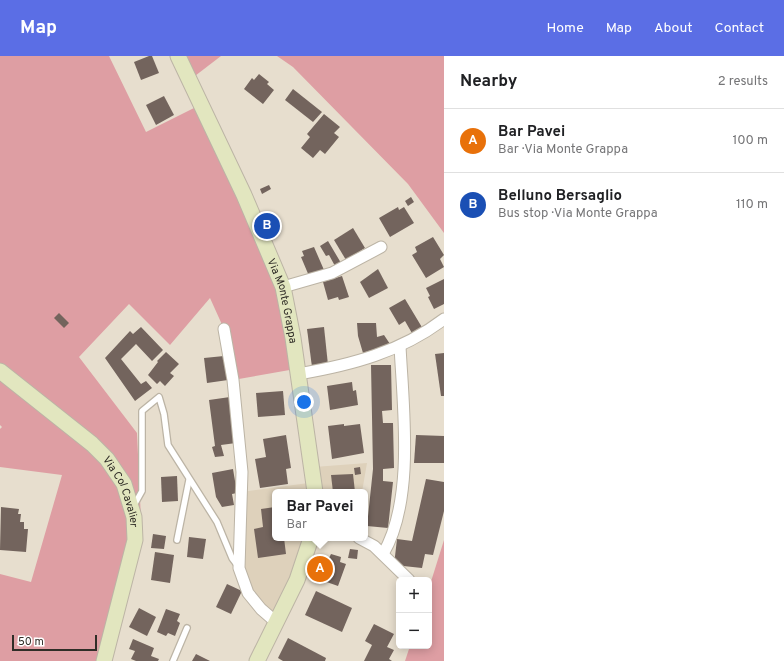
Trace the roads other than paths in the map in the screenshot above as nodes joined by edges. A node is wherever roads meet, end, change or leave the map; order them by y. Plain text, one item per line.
1 (178, 56) edge
2 (381, 247) dead end
3 (283, 287) junction
4 (444, 319) edge
5 (224, 329) dead end
6 (400, 346) junction
7 (0, 371) edge
8 (298, 374) junction
9 (189, 480) junction
10 (315, 489) edge
11 (132, 509) junction
12 (177, 540) dead end
13 (310, 541) edge
14 (365, 541) edge
15 (383, 554) junction
16 (239, 568) junction
17 (406, 577) edge
18 (276, 622) junction
19 (187, 628) dead end
20 (104, 661) edge
21 (173, 661) edge
22 (258, 661) edge

1 - 3 street, Via Monte Grappa
2 - 3 street
3 - 8 street, Via Monte Grappa
4 - 6 street
5 - 16 street
6 - 8 street
6 - 15 street
7 - 11 street, Via Col Cavalier
8 - 10 street, Via Monte Grappa
9 - 11 lane
9 - 12 lane
9 - 16 lane
11 - 20 street, Via Col Cavalier
13 - 18 street
14 - 15 street
15 - 17 street
16 - 18 street
18 - 22 street
19 - 21 lane

